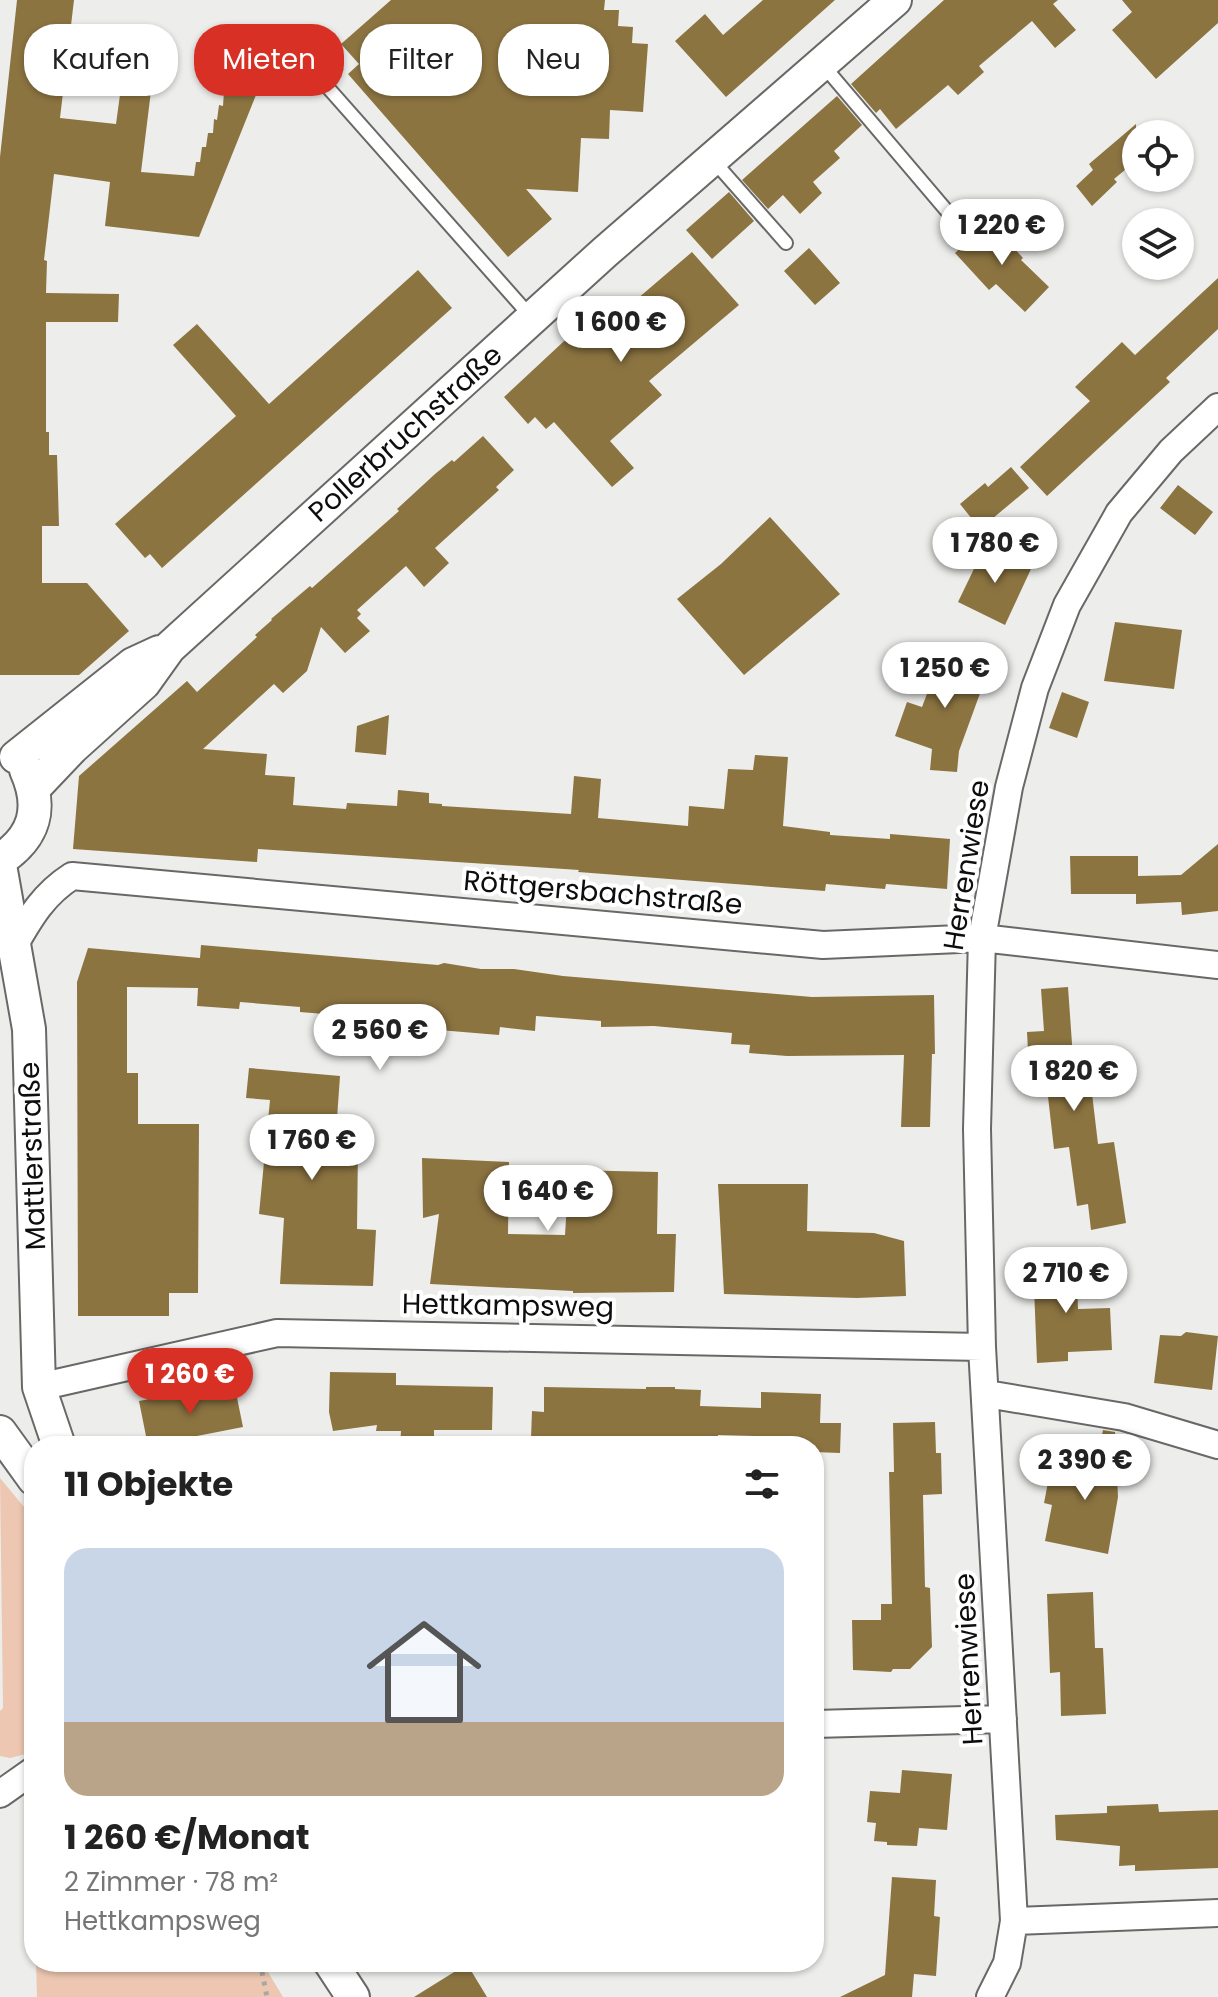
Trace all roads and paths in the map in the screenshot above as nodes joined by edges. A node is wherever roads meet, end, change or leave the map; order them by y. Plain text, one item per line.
1 (895, 0) edge
2 (822, 64) junction
3 (335, 96) edge
4 (712, 159) junction
5 (952, 217) dead end
6 (786, 243) dead end
7 (532, 318) junction
8 (1218, 407) edge
9 (169, 648) junction
10 (8, 752) edge
11 (34, 788) junction
12 (0, 863) edge
13 (982, 938) junction
14 (15, 944) junction
15 (1218, 965) edge
16 (982, 1347) junction
17 (39, 1387) junction
18 (987, 1394) junction
19 (0, 1432) edge
20 (56, 1436) edge
21 (1218, 1445) edge
22 (24, 1465) edge
23 (1003, 1719) junction
24 (824, 1724) edge
25 (24, 1777) edge
26 (0, 1794) edge
27 (1218, 1913) edge
28 (1014, 1921) junction
29 (262, 1972) edge
30 (337, 1972) edge
31 (267, 1997) edge
32 (353, 1997) edge
33 (990, 1997) edge

1 - 2 street, Pollerbruchstraße
2 - 4 street, Pollerbruchstraße
2 - 5 lane
3 - 7 lane
4 - 6 lane
4 - 7 street, Pollerbruchstraße
7 - 9 street, Pollerbruchstraße
8 - 13 street, Herrenwiese
9 - 10 street, Pollerbruchstraße
9 - 11 street, Pollerbruchstraße
10 - 11 street
11 - 12 street
12 - 14 street, Mattlerstraße
13 - 14 street, Röttgersbachstraße
13 - 15 street, Röttgersbachstraße
13 - 16 street, Herrenwiese
14 - 17 street, Mattlerstraße
16 - 17 street, Hettkampsweg
16 - 18 street, Herrenwiese
17 - 20 street, Mattlerstraße
18 - 21 street
18 - 23 street, Herrenwiese
19 - 22 street
23 - 24 street
23 - 28 street, Herrenwiese
25 - 26 street
27 - 28 street
28 - 33 street, Herrenwiese
29 - 31 path
30 - 32 street

